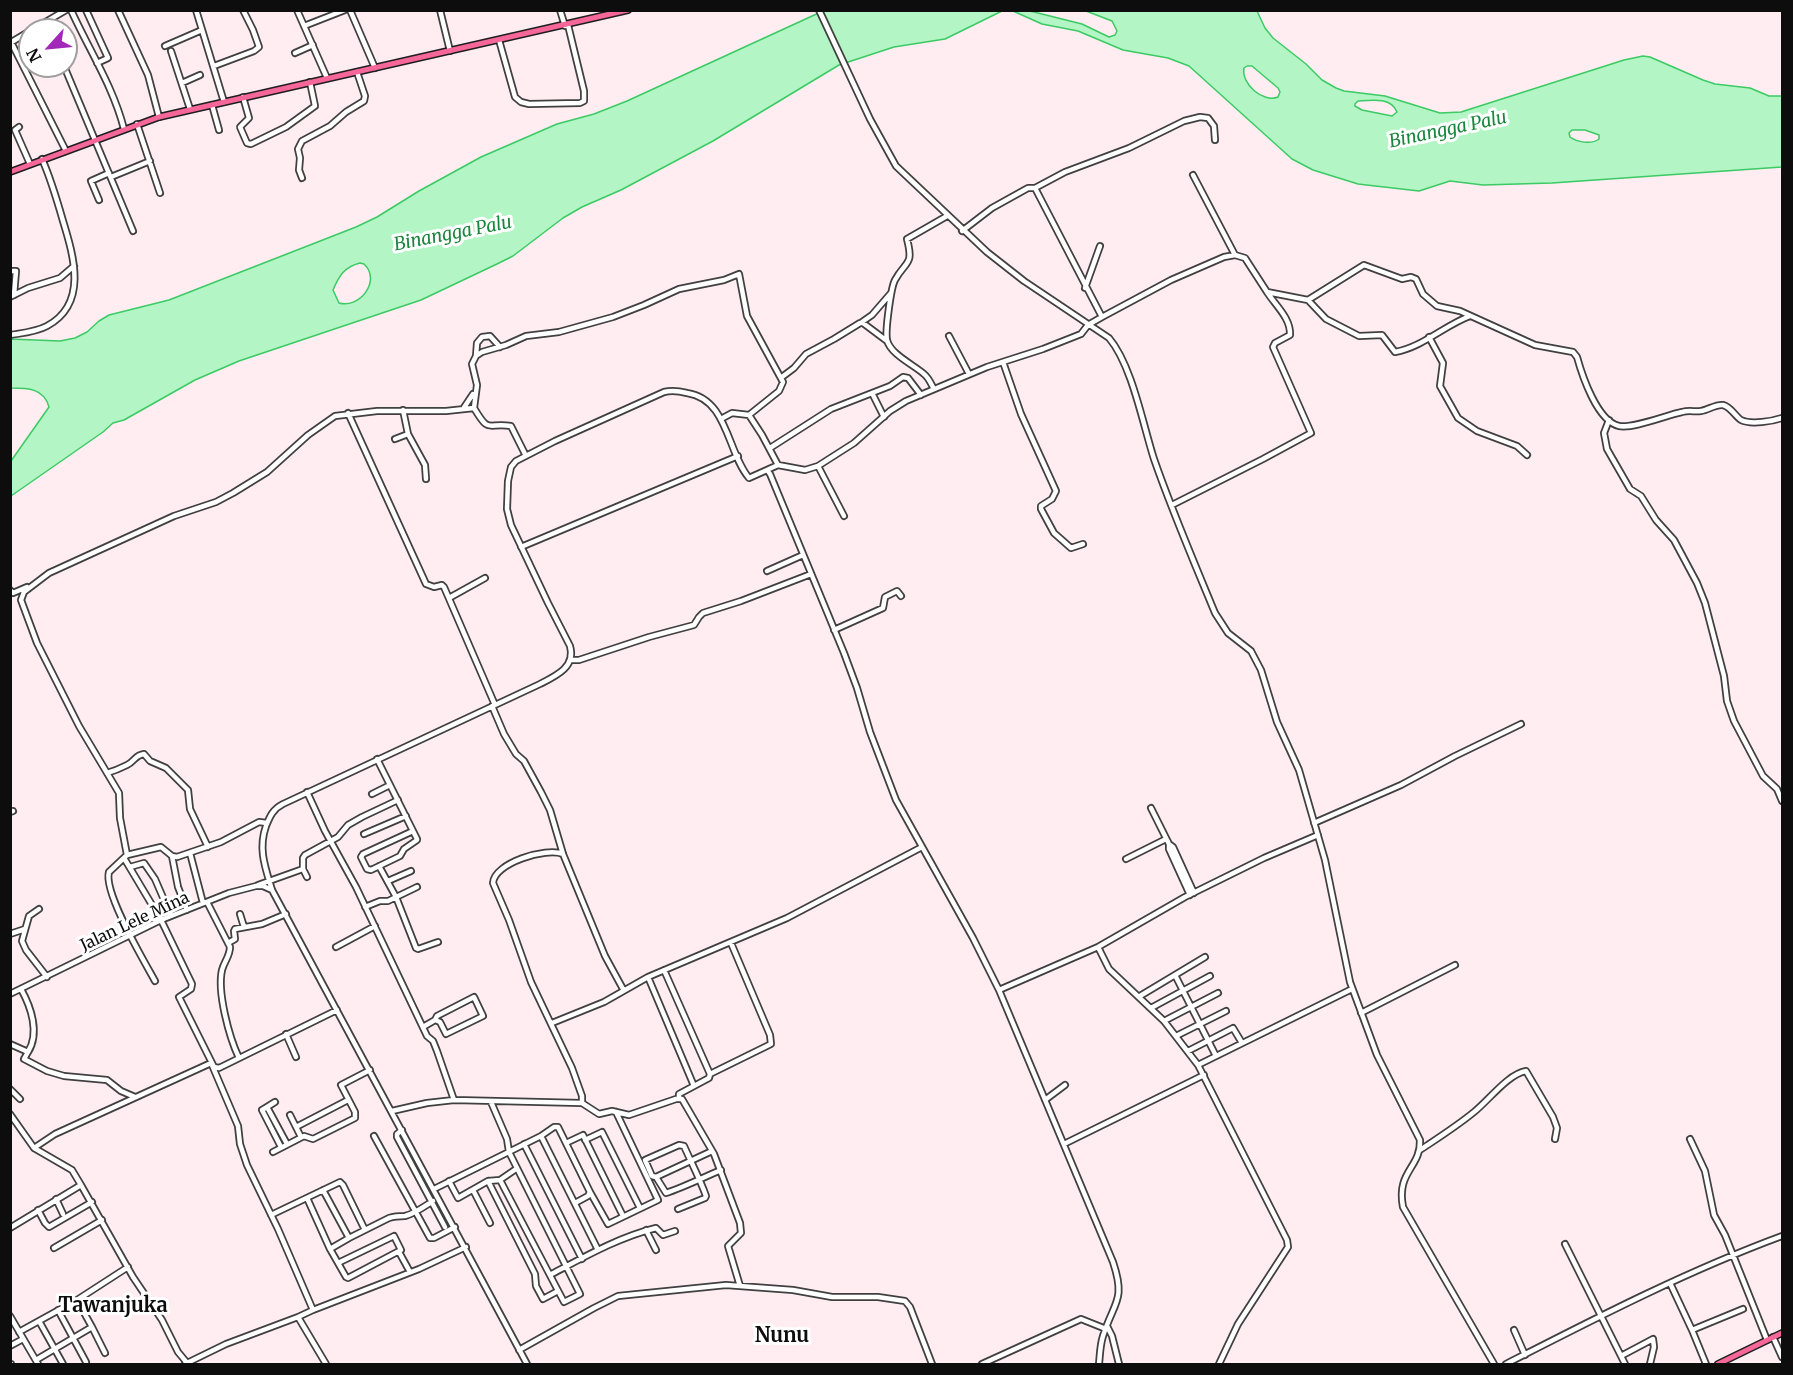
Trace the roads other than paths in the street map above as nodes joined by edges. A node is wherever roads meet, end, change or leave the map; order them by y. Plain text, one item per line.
1 (66, 10) edge
2 (71, 10) edge
3 (86, 10) edge
4 (118, 10) edge
5 (196, 10) edge
6 (243, 10) edge
7 (297, 10) edge
8 (348, 10) edge
9 (440, 10) edge
10 (560, 10) edge
11 (628, 10) edge
12 (819, 11) edge
13 (53, 18) edge
14 (304, 26) junction
15 (567, 26) junction
16 (202, 30) junction
17 (499, 39) junction
18 (11, 43) edge
19 (313, 45) junction
20 (165, 46) dead end
21 (171, 51) dead end
22 (450, 51) junction
23 (295, 53) dead end
24 (97, 63) junction
25 (214, 66) junction
26 (375, 68) junction
27 (357, 72) junction
28 (200, 75) dead end
29 (69, 78) edge
30 (327, 78) junction
31 (310, 82) junction
32 (182, 83) junction
33 (243, 97) junction
34 (224, 102) junction
35 (212, 105) junction
36 (190, 109) junction
37 (159, 117) junction
38 (137, 124) junction
39 (19, 127) dead end
40 (124, 129) junction
41 (219, 130) dead end
42 (96, 140) junction
43 (1215, 140) dead end
44 (66, 151) junction
45 (42, 159) junction
46 (150, 161) junction
47 (30, 164) junction
48 (10, 172) edge
49 (110, 175) junction
50 (1193, 175) dead end
51 (303, 178) dead end
52 (1035, 188) junction
53 (160, 192) dead end
54 (99, 200) dead end
55 (946, 216) junction
56 (133, 231) dead end
57 (962, 231) junction
58 (1100, 246) dead end
59 (1235, 255) junction
60 (74, 266) junction
61 (10, 271) edge
62 (1085, 288) junction
63 (1267, 292) junction
64 (891, 293) junction
65 (12, 296) edge
66 (1308, 300) junction
67 (1470, 316) junction
68 (1102, 317) junction
69 (862, 322) junction
70 (1088, 325) junction
71 (10, 335) edge
72 (950, 336) dead end
73 (1429, 337) junction
74 (887, 341) junction
75 (500, 347) junction
76 (476, 356) junction
77 (1002, 362) junction
78 (969, 374) junction
79 (782, 377) junction
80 (934, 389) junction
81 (475, 392) junction
82 (872, 393) junction
83 (921, 395) junction
84 (474, 408) junction
85 (463, 409) junction
86 (403, 410) junction
87 (348, 413) junction
88 (749, 415) junction
89 (884, 417) junction
90 (1782, 418) edge
91 (721, 419) junction
92 (1609, 420) junction
93 (408, 434) junction
94 (395, 439) dead end
95 (770, 448) junction
96 (1527, 454) dead end
97 (526, 456) junction
98 (738, 456) junction
99 (778, 465) junction
100 (818, 466) junction
101 (767, 470) junction
102 (426, 479) dead end
103 (1172, 505) junction
104 (844, 516) dead end
105 (1083, 544) dead end
106 (521, 547) junction
107 (803, 555) junction
108 (767, 571) dead end
109 (811, 574) junction
110 (485, 578) dead end
111 (30, 586) junction
112 (10, 590) edge
113 (901, 596) dead end
114 (449, 597) junction
115 (834, 630) junction
116 (571, 660) junction
117 (493, 706) junction
118 (1521, 724) dead end
119 (377, 759) junction
120 (107, 773) junction
121 (390, 785) junction
122 (307, 792) junction
123 (372, 794) dead end
124 (398, 800) junction
125 (1782, 801) edge
126 (1151, 808) dead end
127 (406, 816) junction
128 (1314, 823) junction
129 (267, 824) junction
130 (413, 831) junction
131 (364, 834) dead end
132 (1318, 835) junction
133 (1168, 841) junction
134 (331, 842) junction
135 (208, 847) junction
136 (922, 847) junction
137 (190, 853) junction
138 (563, 854) junction
139 (172, 856) junction
140 (126, 857) junction
141 (1126, 859) dead end
142 (379, 866) junction
143 (130, 867) junction
144 (303, 869) junction
145 (411, 871) dead end
146 (307, 877) dead end
147 (269, 881) junction
148 (388, 881) junction
149 (256, 886) junction
150 (417, 887) dead end
151 (272, 890) junction
152 (1192, 894) junction
153 (396, 897) junction
154 (205, 902) junction
155 (365, 907) junction
156 (39, 909) dead end
157 (187, 910) junction
158 (240, 914) dead end
159 (286, 914) junction
160 (171, 916) junction
161 (161, 920) junction
162 (375, 926) junction
163 (244, 927) junction
164 (24, 929) junction
165 (10, 934) edge
166 (130, 937) junction
167 (438, 942) dead end
168 (228, 943) junction
169 (731, 943) junction
170 (336, 946) dead end
171 (1098, 947) junction
172 (1205, 957) dead end
173 (1455, 965) dead end
174 (664, 970) junction
175 (1174, 975) junction
176 (1210, 976) dead end
177 (47, 977) junction
178 (648, 977) junction
179 (155, 981) dead end
180 (21, 989) junction
181 (623, 989) junction
182 (1352, 989) junction
183 (999, 990) junction
184 (1183, 991) junction
185 (1218, 993) dead end
186 (10, 994) edge
187 (1140, 996) junction
188 (1191, 1007) junction
189 (1151, 1008) junction
190 (337, 1010) junction
191 (1226, 1011) dead end
192 (1361, 1013) junction
193 (435, 1020) junction
194 (1164, 1021) junction
195 (552, 1023) junction
196 (1200, 1024) junction
197 (423, 1027) junction
198 (286, 1034) junction
199 (1176, 1036) junction
200 (1208, 1040) junction
201 (1242, 1043) junction
202 (10, 1044) edge
203 (1188, 1051) junction
204 (28, 1052) junction
205 (1216, 1056) junction
206 (296, 1057) dead end
207 (239, 1058) junction
208 (212, 1064) junction
209 (1198, 1065) junction
210 (370, 1070) junction
211 (710, 1074) junction
212 (1204, 1075) junction
213 (1065, 1085) dead end
214 (694, 1086) junction
215 (10, 1089) edge
216 (135, 1097) junction
217 (679, 1098) junction
218 (20, 1099) dead end
219 (348, 1100) junction
220 (454, 1100) junction
221 (1045, 1101) junction
222 (276, 1102) dead end
223 (491, 1102) junction
224 (582, 1103) junction
225 (267, 1107) junction
226 (392, 1111) junction
227 (616, 1112) junction
228 (10, 1114) edge
229 (290, 1114) dead end
230 (296, 1128) junction
231 (402, 1130) junction
232 (374, 1136) dead end
233 (541, 1136) junction
234 (301, 1137) junction
235 (1555, 1139) dead end
236 (1690, 1139) dead end
237 (585, 1140) junction
238 (566, 1143) junction
239 (287, 1144) junction
240 (524, 1144) junction
241 (1064, 1144) junction
242 (281, 1147) junction
243 (34, 1148) junction
244 (1420, 1150) junction
245 (712, 1151) junction
246 (273, 1152) dead end
247 (509, 1152) junction
248 (691, 1161) junction
249 (516, 1169) junction
250 (721, 1170) junction
251 (656, 1177) junction
252 (699, 1179) junction
253 (500, 1180) junction
254 (449, 1181) junction
255 (488, 1182) junction
256 (81, 1185) junction
257 (434, 1189) junction
258 (324, 1190) junction
259 (473, 1190) junction
260 (590, 1192) junction
261 (307, 1198) junction
262 (438, 1198) junction
263 (56, 1199) junction
264 (92, 1202) junction
265 (431, 1202) junction
266 (575, 1203) junction
267 (640, 1208) junction
268 (678, 1209) dead end
269 (38, 1210) junction
270 (415, 1212) junction
271 (63, 1214) dead end
272 (271, 1215) junction
273 (623, 1216) junction
274 (102, 1220) junction
275 (490, 1223) dead end
276 (444, 1227) dead end
277 (455, 1227) junction
278 (10, 1228) edge
279 (365, 1230) junction
280 (646, 1230) junction
281 (675, 1231) dead end
282 (1782, 1236) edge
283 (349, 1238) junction
284 (1565, 1244) dead end
285 (466, 1247) junction
286 (54, 1248) dead end
287 (330, 1249) junction
288 (598, 1250) junction
289 (656, 1250) dead end
290 (399, 1252) junction
291 (1733, 1255) junction
292 (582, 1259) junction
293 (338, 1263) junction
294 (566, 1266) junction
295 (128, 1267) junction
296 (410, 1272) junction
297 (550, 1275) junction
298 (1670, 1283) junction
299 (536, 1286) junction
300 (740, 1286) junction
301 (530, 1290) dead end
302 (558, 1291) junction
303 (77, 1300) junction
304 (1743, 1309) dead end
305 (58, 1310) junction
306 (313, 1310) junction
307 (10, 1316) edge
308 (1600, 1316) junction
309 (298, 1317) junction
310 (39, 1321) junction
311 (92, 1328) junction
312 (1106, 1328) junction
313 (1514, 1330) dead end
314 (1692, 1330) junction
315 (19, 1332) junction
316 (1782, 1333) edge
317 (73, 1338) junction
318 (1770, 1338) junction
319 (22, 1339) junction
320 (10, 1346) edge
321 (55, 1349) junction
322 (519, 1350) junction
323 (105, 1353) dead end
324 (1525, 1355) junction
325 (1621, 1356) junction
326 (1782, 1357) edge
327 (1731, 1358) junction
328 (37, 1362) edge
329 (86, 1362) dead end
330 (187, 1364) edge
331 (63, 1365) edge
332 (326, 1365) edge
333 (527, 1365) edge
334 (932, 1365) edge
335 (982, 1365) edge
336 (1099, 1365) edge
337 (1119, 1365) edge
338 (1219, 1365) edge
339 (1494, 1365) edge
340 (1506, 1365) edge
341 (1625, 1365) edge
342 (1650, 1365) edge
343 (1706, 1365) edge
344 (1718, 1365) edge
345 (1734, 1365) edge

1 - 13 street
2 - 24 street
3 - 24 street
4 - 37 street
5 - 16 street
6 - 25 street
7 - 14 street
8 - 14 street
8 - 26 street
9 - 22 street
10 - 15 street
11 - 15 main road
12 - 55 street
14 - 19 street
15 - 17 main road
15 - 17 street
16 - 20 street
16 - 25 street
17 - 22 main road
18 - 44 street
19 - 23 street
19 - 30 street
21 - 32 street
22 - 26 main road
24 - 40 street
25 - 34 street
26 - 27 main road
27 - 30 main road
27 - 51 street
28 - 32 street
29 - 42 street
30 - 31 main road
31 - 33 main road
31 - 33 street
32 - 36 street
33 - 34 main road
34 - 35 main road
35 - 36 main road
35 - 41 street
36 - 37 main road
37 - 38 main road
38 - 40 main road
38 - 46 street
39 - 47 street
40 - 42 main road
42 - 44 main road
42 - 49 street
43 - 52 street
44 - 45 main road
45 - 47 main road
45 - 60 street
46 - 49 street
46 - 53 street
47 - 48 main road
49 - 54 street
49 - 56 street
50 - 59 street
52 - 57 street
52 - 62 street
55 - 57 street
55 - 64 street
57 - 70 street
58 - 62 street
59 - 63 street
59 - 68 street
60 - 65 street
60 - 71 street
61 - 65 street
62 - 68 street
63 - 66 street
63 - 103 street
64 - 69 street
64 - 74 street
66 - 67 street
66 - 73 street
67 - 73 street
67 - 92 street
68 - 70 street
69 - 74 street
69 - 79 street
70 - 77 street
70 - 103 street
72 - 78 street
73 - 96 street
74 - 80 street
75 - 76 street
75 - 76 street
75 - 79 street
76 - 81 street
77 - 78 street
77 - 105 street
78 - 80 street
79 - 88 street
80 - 83 street
81 - 84 street
81 - 85 street
82 - 83 street
82 - 89 street
82 - 95 street
83 - 89 street
84 - 85 street
84 - 97 street
85 - 86 street
86 - 87 street
86 - 93 street
87 - 111 street
87 - 114 street
88 - 91 street
88 - 95 street
89 - 100 street
90 - 92 street
91 - 97 street
91 - 98 street
92 - 125 street
93 - 94 street
93 - 102 street
95 - 99 street
97 - 106 street
98 - 101 street
98 - 106 street
99 - 100 street
99 - 101 street
100 - 104 street
101 - 107 street
103 - 128 street
106 - 116 street
107 - 108 street
107 - 109 street
109 - 115 street
109 - 116 street
110 - 114 street
111 - 112 street
111 - 120 street
113 - 115 street
114 - 117 street
115 - 136 street
116 - 117 street
117 - 119 street
117 - 138 street
118 - 128 street
119 - 121 street
119 - 122 street
120 - 135 street
120 - 140 street
121 - 123 street
121 - 124 street
122 - 129 street
122 - 134 street
124 - 127 street
124 - 134 street
126 - 133 street
127 - 130 street
127 - 131 street
128 - 132 street
129 - 135 street
129 - 147 street
130 - 142 street
130 - 142 street
132 - 152 street
132 - 182 street
133 - 141 street
133 - 152 street
134 - 144 street
134 - 155 street
135 - 137 street
136 - 169 street
136 - 183 street
137 - 139 street
137 - 154 street
138 - 181 street
138 - 195 street
139 - 140 street
139 - 157 street
140 - 143 street
140 - 166 street
142 - 148 street
143 - 160 street
143 - 161 street
144 - 146 street
144 - 147 street, Jalan Lele Mina
145 - 148 street
147 - 149 street, Jalan Lele Mina
147 - 151 street
148 - 153 street
149 - 151 street
149 - 154 street, Jalan Lele Mina
150 - 153 street
151 - 159 street
152 - 171 street
153 - 155 street
153 - 167 street
154 - 157 street, Jalan Lele Mina
154 - 168 street
155 - 162 street
156 - 164 street
157 - 160 street, Jalan Lele Mina
158 - 163 street
159 - 163 street
159 - 190 street
160 - 161 street, Jalan Lele Mina
161 - 166 street, Jalan Lele Mina
161 - 208 street
162 - 170 street
162 - 197 street
163 - 168 street
164 - 165 street
164 - 177 street
166 - 177 street, Jalan Lele Mina
166 - 179 street
168 - 207 street
169 - 174 street
169 - 211 street
171 - 183 street
171 - 187 street
172 - 175 street
173 - 192 street
174 - 178 street
174 - 211 street
175 - 184 street
175 - 187 street
176 - 184 street
177 - 180 street, Jalan Lele Mina
178 - 181 street
178 - 214 street
180 - 186 street, Jalan Lele Mina
180 - 204 street
181 - 195 street
182 - 192 street
182 - 201 street
183 - 221 street
184 - 188 street
184 - 189 street
185 - 188 street
187 - 189 street
188 - 194 street
188 - 196 street
189 - 194 street
190 - 198 street
190 - 210 street
191 - 196 street
192 - 244 street
193 - 193 street
193 - 197 street
194 - 199 street
195 - 224 street
196 - 199 street
196 - 200 street
197 - 220 street
198 - 206 street
198 - 207 street
199 - 203 street
200 - 201 street
200 - 203 street
200 - 205 street
201 - 205 street
202 - 204 street
203 - 209 street
204 - 216 street
205 - 209 street
207 - 208 street
208 - 216 street
208 - 272 street
209 - 212 street
210 - 219 street
210 - 226 street
211 - 214 street
212 - 241 street
212 - 338 street
213 - 221 street
214 - 217 street
215 - 218 street
216 - 243 street
217 - 227 street
217 - 245 street
219 - 230 street
219 - 234 street
220 - 223 street
220 - 226 street
221 - 241 street
222 - 225 street
223 - 224 street
223 - 247 street
224 - 227 street
225 - 239 street
225 - 242 street
226 - 231 street
227 - 267 street
228 - 243 street
229 - 230 street
230 - 234 street
231 - 257 street
231 - 265 street
232 - 270 street
233 - 238 street
233 - 240 street
233 - 266 street
234 - 239 street
235 - 244 street
236 - 291 street
237 - 238 street
237 - 267 street
237 - 273 street
238 - 260 street
239 - 242 street
240 - 247 street
240 - 292 street
241 - 312 street
242 - 246 street
243 - 256 street
244 - 339 street
245 - 248 street
245 - 250 street
247 - 249 street
247 - 254 street
248 - 251 street
248 - 251 street
248 - 252 street
249 - 253 street
249 - 294 street
250 - 252 street
250 - 300 street
251 - 252 street
252 - 268 street
253 - 255 street
253 - 297 street
254 - 257 street
254 - 259 street
255 - 259 street
255 - 299 street
256 - 263 street
256 - 264 street
257 - 262 street
258 - 261 street
258 - 279 street
258 - 283 street
259 - 275 street
260 - 266 street
260 - 273 street
261 - 272 street
261 - 287 street
262 - 265 street
262 - 277 street
263 - 269 street
263 - 271 street
264 - 269 street
264 - 274 street
265 - 270 street
265 - 276 street
266 - 288 street
267 - 273 street
269 - 278 street
270 - 277 street
270 - 279 street
272 - 306 street
274 - 286 street
274 - 295 street
277 - 285 street
279 - 283 street
280 - 281 street
280 - 288 street
280 - 289 street
282 - 291 street
283 - 287 street
284 - 308 street
285 - 296 street
285 - 322 street
287 - 293 street
288 - 292 street
290 - 293 street
290 - 293 street
290 - 296 street
291 - 298 street
291 - 318 street
292 - 294 street
294 - 297 street
294 - 302 street
295 - 303 street
295 - 330 street
296 - 306 street
297 - 302 street
298 - 308 street
298 - 314 street
299 - 301 street
299 - 302 street
300 - 322 street
300 - 334 street
303 - 305 street
303 - 311 street
304 - 314 street
305 - 310 street
305 - 317 street
306 - 309 street
307 - 315 street
308 - 324 street
308 - 325 street
309 - 330 street
309 - 332 street
310 - 315 street
310 - 321 street
311 - 317 street
311 - 323 street
312 - 335 street
312 - 336 street
312 - 337 street
313 - 324 street
314 - 343 street
315 - 319 street
316 - 318 main road
317 - 321 street
317 - 329 street
318 - 326 street
318 - 327 main road
319 - 320 street
319 - 328 street
321 - 328 street
321 - 331 street
322 - 333 street
324 - 340 street
325 - 341 street
325 - 342 street
327 - 344 main road
327 - 345 street

